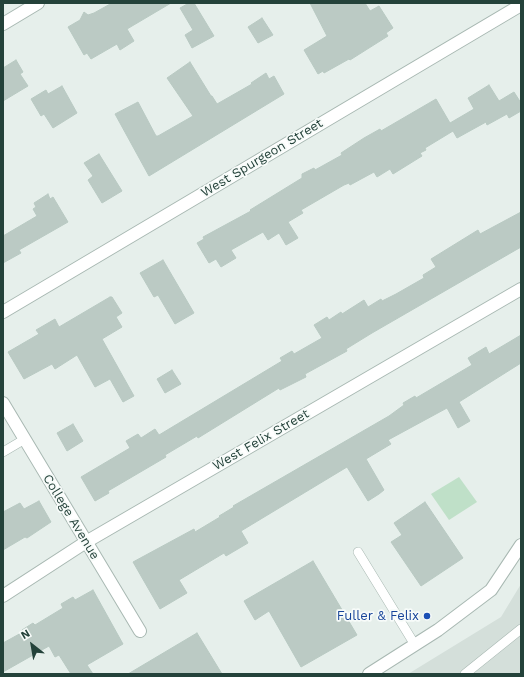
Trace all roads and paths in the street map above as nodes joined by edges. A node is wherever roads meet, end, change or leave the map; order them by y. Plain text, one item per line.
1 (38, 3) edge
2 (521, 4) edge
3 (3, 24) edge
4 (521, 289) edge
5 (3, 312) edge
6 (3, 403) edge
7 (24, 439) junction
8 (3, 452) edge
9 (86, 542) junction
10 (521, 545) edge
11 (358, 552) dead end
12 (3, 596) edge
13 (521, 629) edge
14 (140, 631) dead end
15 (415, 645) junction
16 (369, 674) edge
17 (465, 674) edge

1 - 3 street
2 - 5 street, West Spurgeon Street
4 - 9 street, West Felix Street
6 - 7 street, College Avenue
7 - 8 lane
7 - 9 street, College Avenue
9 - 12 street, West Felix Street
9 - 14 street, College Avenue
10 - 15 street
11 - 15 lane
13 - 17 lane
15 - 16 street

